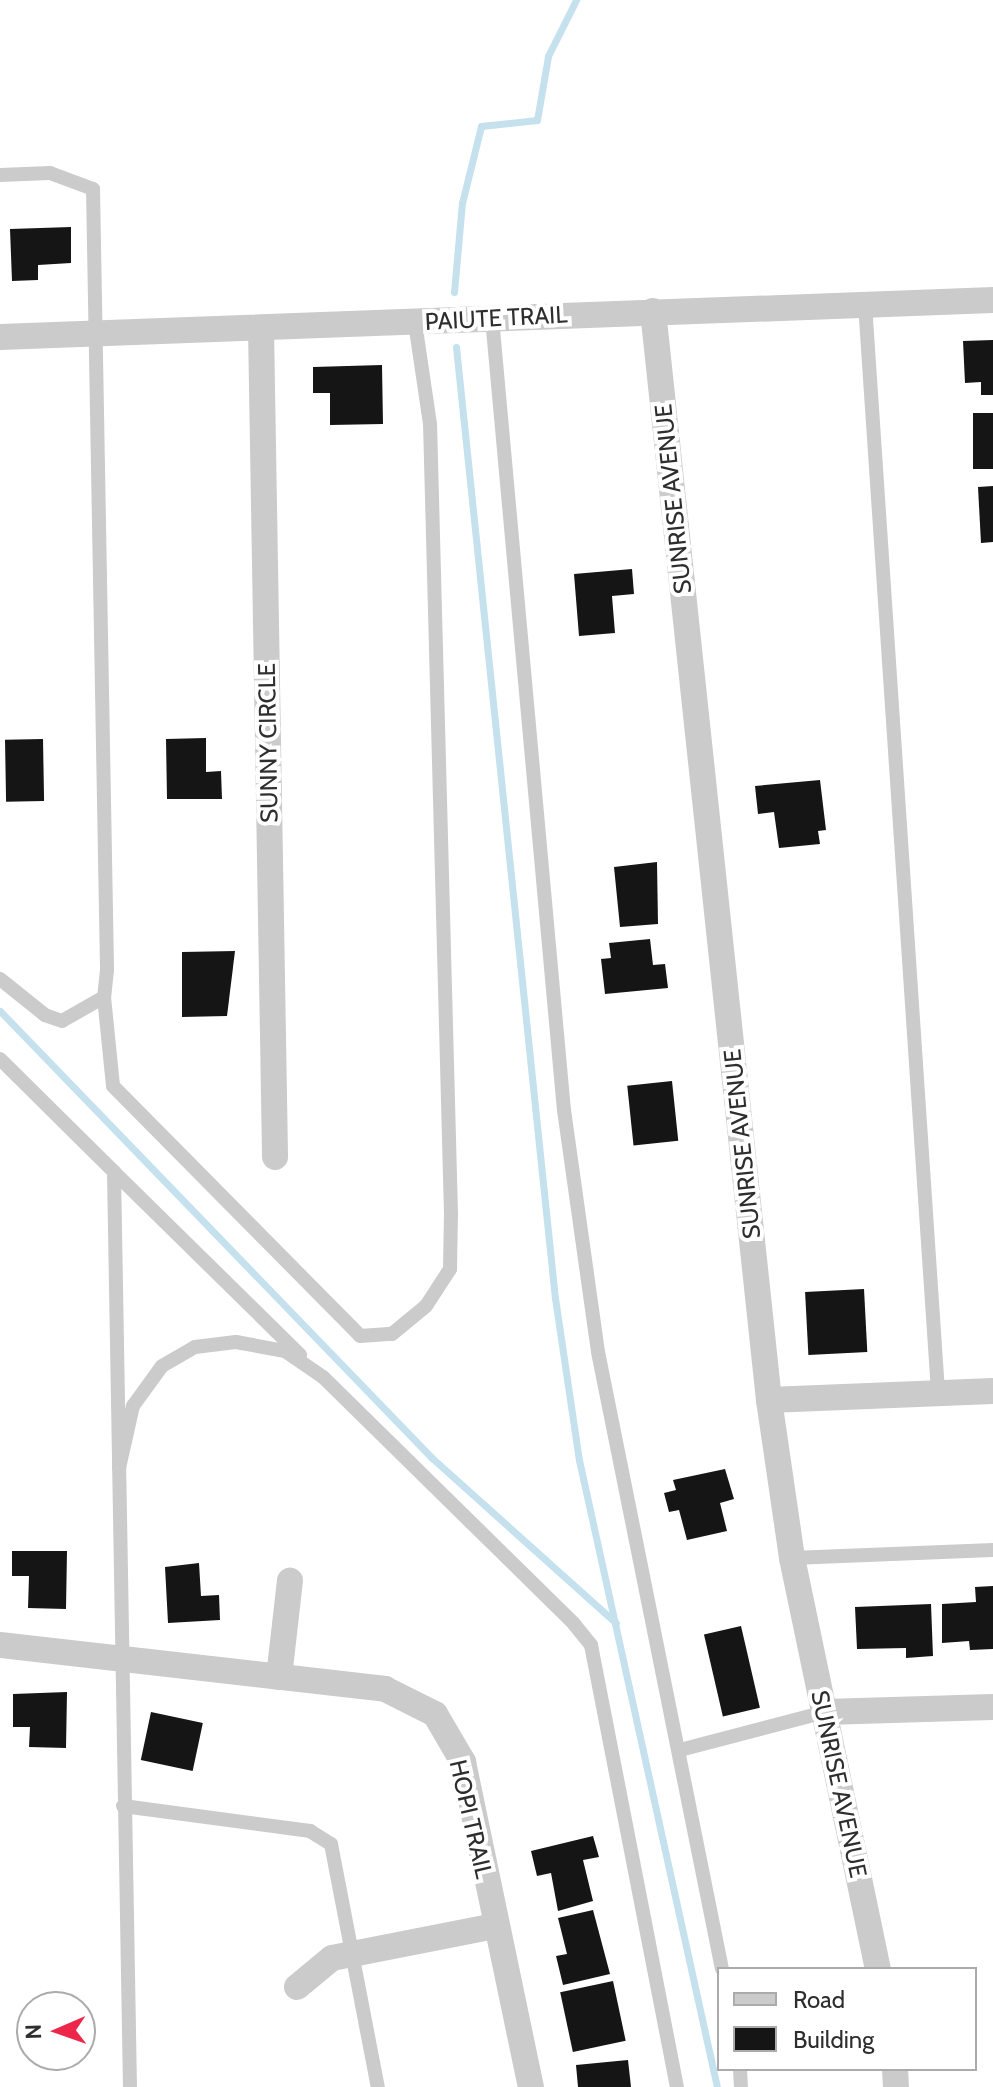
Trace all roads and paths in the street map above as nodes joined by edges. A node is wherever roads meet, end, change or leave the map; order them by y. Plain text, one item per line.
1 (0, 175) edge
2 (993, 300) edge
3 (865, 304) junction
4 (653, 311) junction
5 (492, 318) junction
6 (415, 322) junction
7 (261, 328) junction
8 (96, 334) junction
9 (0, 337) edge
10 (0, 979) edge
11 (104, 997) junction
12 (0, 1059) edge
13 (275, 1157) dead end
14 (114, 1172) junction
15 (323, 1377) junction
16 (993, 1391) edge
17 (938, 1393) junction
18 (769, 1400) junction
19 (119, 1468) junction
20 (993, 1550) edge
21 (792, 1558) junction
22 (290, 1581) dead end
23 (0, 1645) edge
24 (122, 1658) junction
25 (279, 1677) junction
26 (993, 1707) edge
27 (825, 1712) junction
28 (680, 1750) junction
29 (123, 1806) junction
30 (495, 1926) junction
31 (353, 1954) junction
32 (722, 1967) edge
33 (878, 1967) edge
34 (297, 1987) dead end
35 (130, 2087) edge
36 (378, 2087) edge
37 (531, 2087) edge
38 (677, 2087) edge

1 - 8 lane
2 - 3 street, PAIUTE TRAIL
3 - 4 street, PAIUTE TRAIL
3 - 17 lane
4 - 5 street, PAIUTE TRAIL
4 - 18 street, SUNRISE AVENUE
5 - 6 street, PAIUTE TRAIL
5 - 28 lane
6 - 7 street, PAIUTE TRAIL
6 - 11 lane
7 - 8 street, PAIUTE TRAIL
7 - 13 street, SUNNY CIRCLE
8 - 9 street, PAIUTE TRAIL
8 - 11 lane
10 - 11 lane
12 - 14 lane
14 - 15 lane
14 - 19 lane
15 - 19 lane
15 - 38 lane
16 - 17 street
17 - 18 street
18 - 21 street, SUNRISE AVENUE
19 - 24 lane
20 - 21 lane
21 - 27 street, SUNRISE AVENUE
22 - 25 street
23 - 24 street, HOPI TRAIL
24 - 25 street, HOPI TRAIL
24 - 29 lane
25 - 30 street, HOPI TRAIL
26 - 27 street
27 - 28 lane
27 - 33 street, SUNRISE AVENUE
28 - 32 lane
29 - 31 lane
29 - 35 lane
30 - 31 street
30 - 37 street, HOPI TRAIL
31 - 34 street
31 - 36 lane

